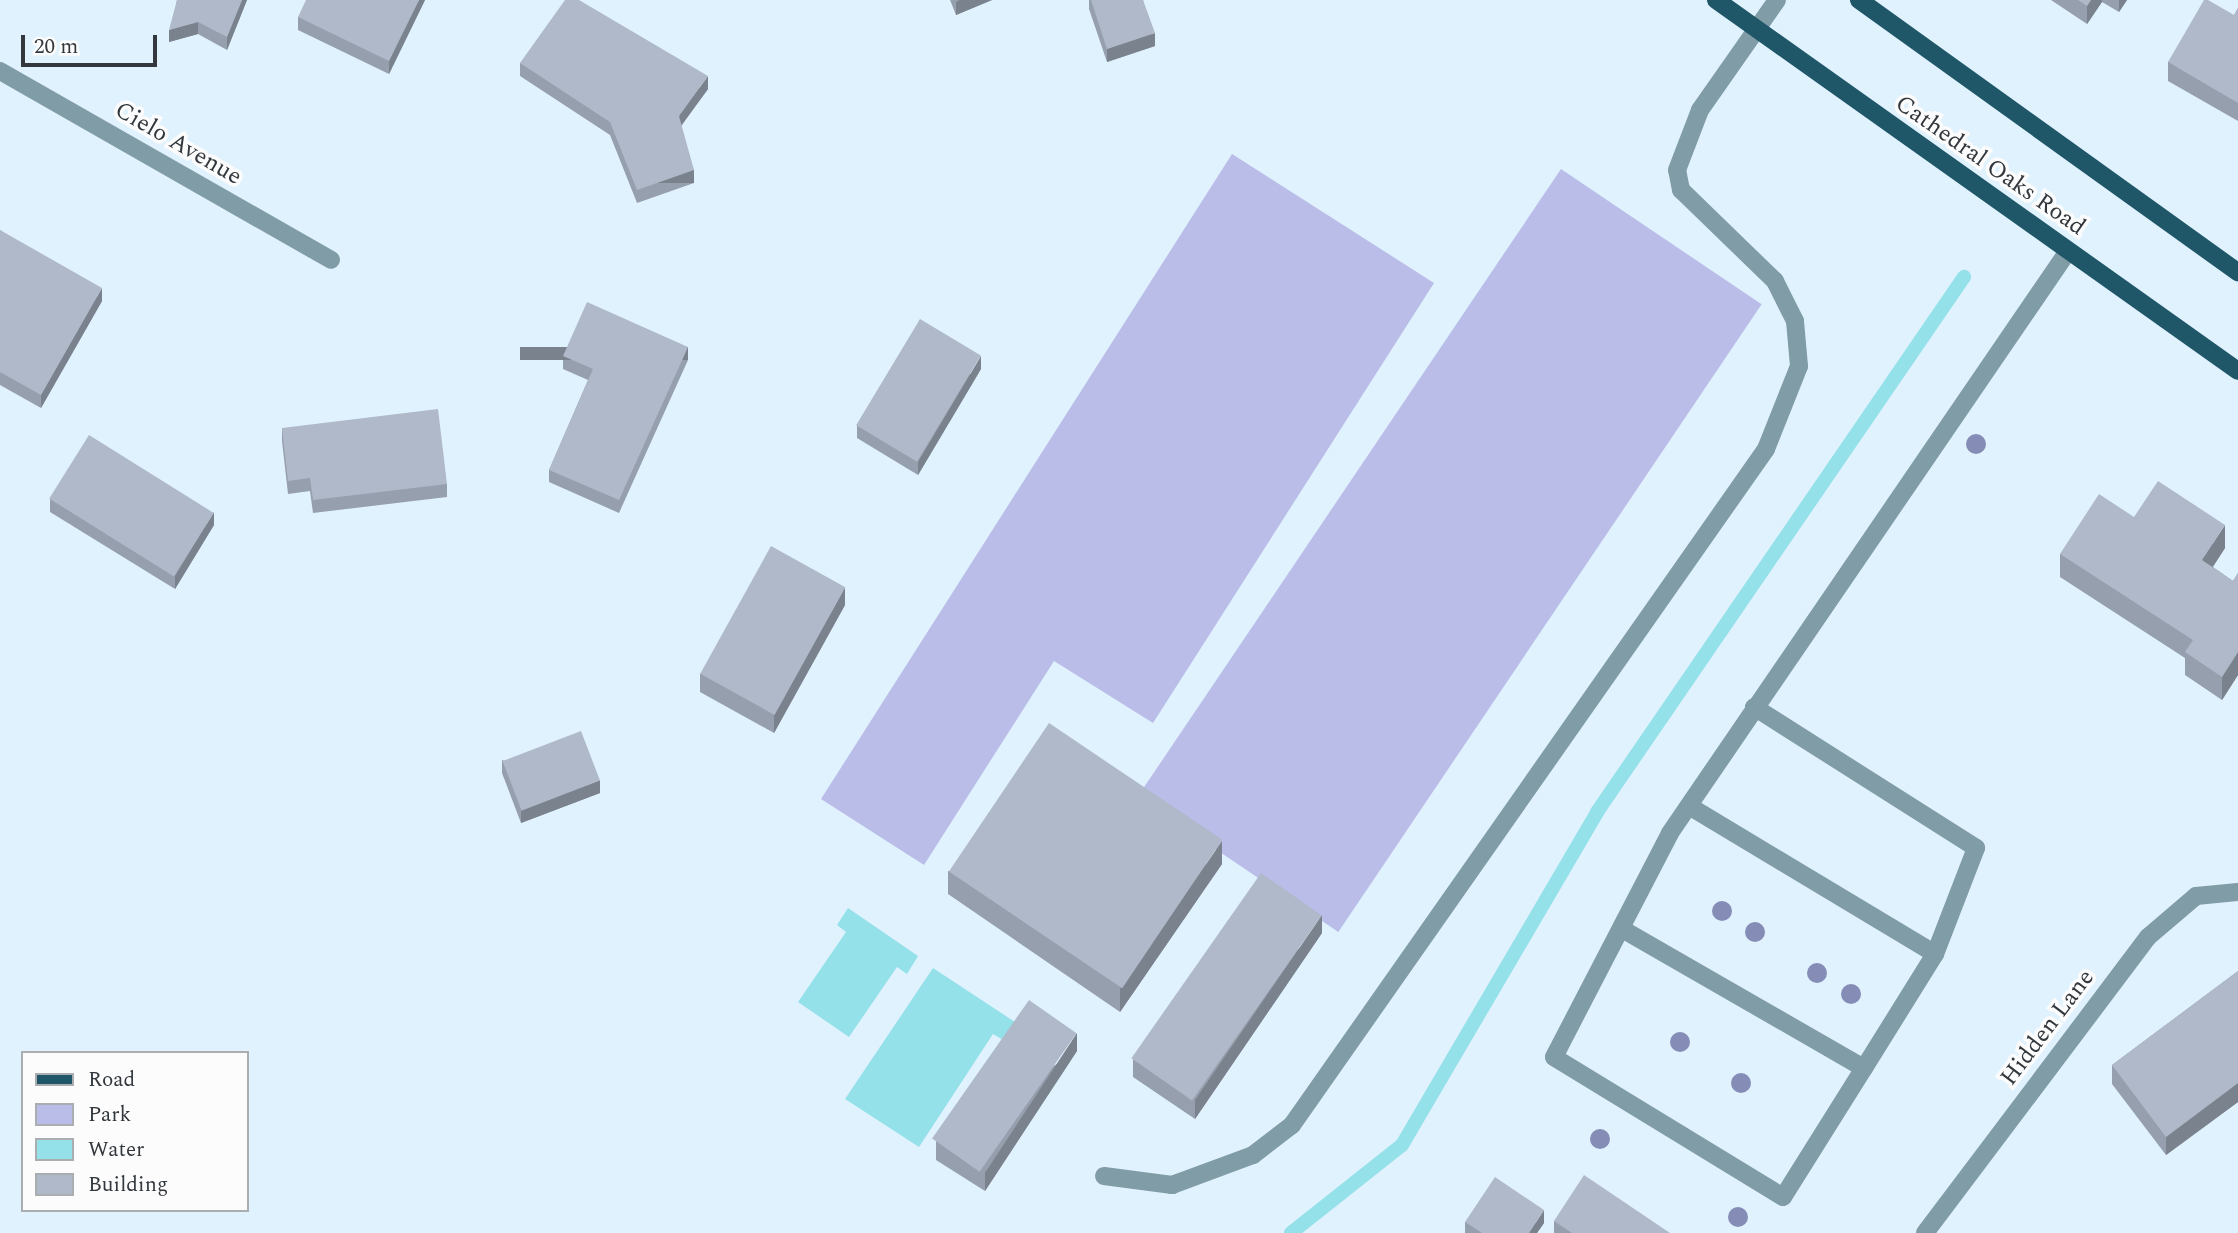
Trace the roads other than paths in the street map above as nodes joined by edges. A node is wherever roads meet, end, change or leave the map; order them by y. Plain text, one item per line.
1 (1716, 0) edge
2 (1777, 0) edge
3 (1859, 0) edge
4 (1756, 29) junction
5 (0, 71) edge
6 (2068, 251) junction
7 (331, 260) dead end
8 (2238, 272) edge
9 (2238, 371) edge
10 (1754, 707) junction
11 (1689, 806) junction
12 (2238, 892) edge
13 (1622, 929) junction
14 (1935, 954) junction
15 (1864, 1068) junction
16 (1104, 1175) dead end
17 (1925, 1233) edge

1 - 4 main road, Cathedral Oaks Road
2 - 4 street
3 - 8 main road
4 - 6 main road, Cathedral Oaks Road
4 - 16 street
5 - 7 street, Cielo Avenue
6 - 9 main road, Cathedral Oaks Road
6 - 10 street
10 - 11 street
10 - 14 street
11 - 13 street
11 - 14 street
12 - 17 street, Hidden Lane
13 - 15 street
13 - 15 street
14 - 15 street

